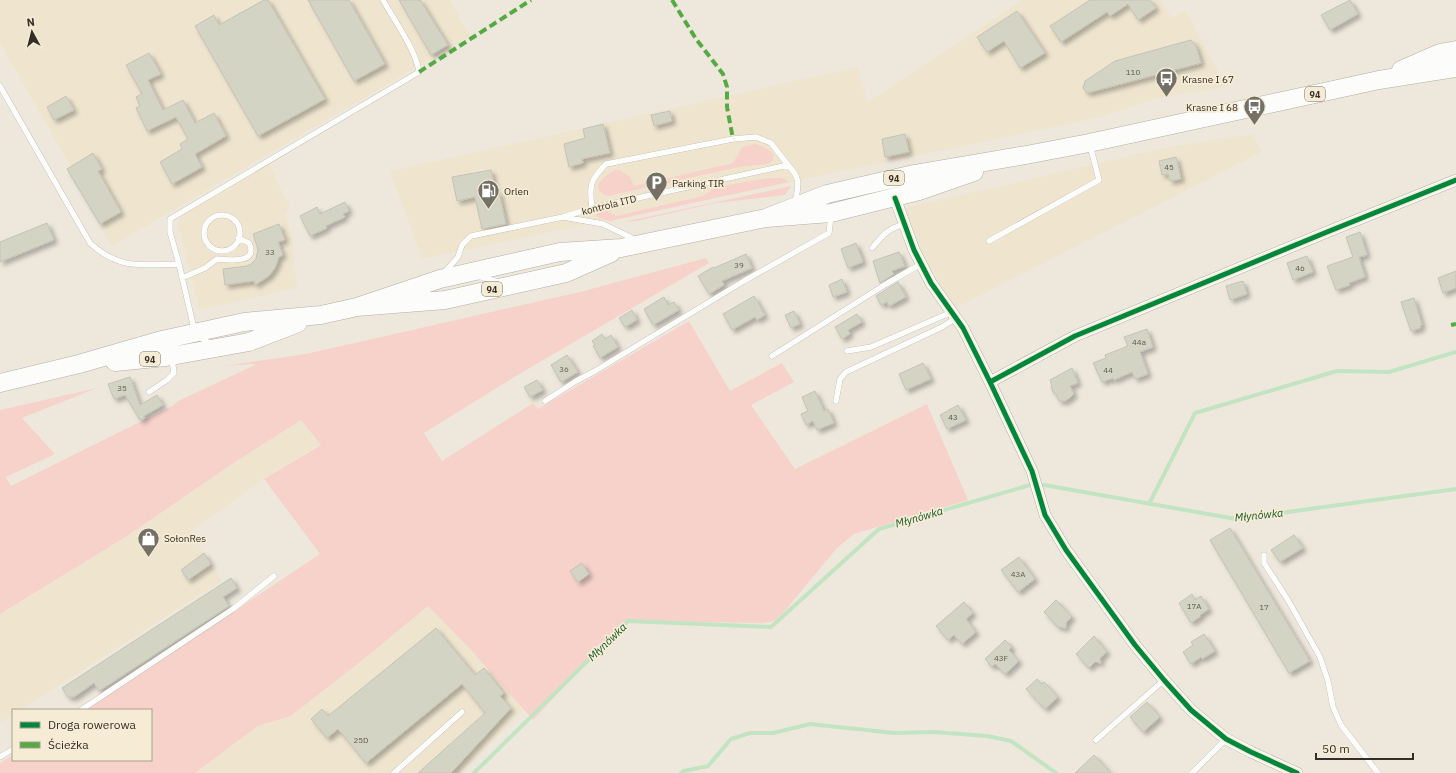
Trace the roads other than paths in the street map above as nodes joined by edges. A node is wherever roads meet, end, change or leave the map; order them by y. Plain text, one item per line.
1 (383, 0) edge
2 (1456, 50) edge
3 (1454, 68) edge
4 (1380, 80) junction
5 (0, 86) edge
6 (1089, 142) junction
7 (1026, 155) junction
8 (788, 165) junction
9 (1456, 180) edge
10 (895, 198) junction
11 (592, 208) junction
12 (792, 212) junction
13 (831, 213) junction
14 (563, 217) junction
15 (905, 224) junction
16 (238, 238) junction
17 (989, 241) dead end
18 (645, 244) junction
19 (621, 248) junction
20 (872, 248) dead end
21 (179, 264) junction
22 (463, 264) junction
23 (921, 264) junction
24 (182, 278) junction
25 (510, 284) junction
26 (357, 308) junction
27 (322, 315) junction
28 (954, 315) junction
29 (195, 333) junction
30 (221, 347) junction
31 (847, 351) dead end
32 (171, 356) junction
33 (772, 356) dead end
34 (79, 364) junction
35 (990, 382) junction
36 (0, 383) edge
37 (149, 392) dead end
38 (545, 401) dead end
39 (836, 401) dead end
40 (1264, 555) dead end
41 (274, 576) dead end
42 (1164, 680) junction
43 (83, 709) edge
44 (462, 712) dead end
45 (1226, 739) junction
46 (1096, 740) dead end
47 (12, 750) edge
48 (0, 757) edge
49 (394, 773) edge
50 (1192, 773) edge
51 (1297, 773) edge
52 (1378, 773) edge

1 - 21 lane
2 - 4 main road, 94
3 - 4 main road, 94
4 - 6 main road, 94
5 - 21 lane
6 - 7 main road, 94
6 - 17 lane
7 - 10 main road, 94
7 - 12 main road, 94
8 - 11 lane, kontrola ITD
8 - 11 lane
8 - 12 lane
9 - 35 street
10 - 13 main road, 94
10 - 15 street
11 - 14 lane, kontrola ITD
12 - 13 main road, 94
12 - 18 main road, 94
13 - 38 lane
14 - 18 lane
14 - 22 lane, kontrola ITD
15 - 20 lane
15 - 23 street
16 - 16 lane
16 - 24 lane
18 - 19 main road, 94
19 - 22 main road, 94
19 - 25 main road, 94
21 - 24 lane
22 - 25 lane
22 - 26 main road, 94
23 - 28 street
23 - 33 lane
24 - 29 lane
25 - 26 main road, 94
26 - 27 main road, 94
27 - 29 main road, 94
27 - 30 main road, 94
28 - 31 lane
28 - 35 street
28 - 39 lane
29 - 30 lane
29 - 34 main road, 94
30 - 32 main road, 94
32 - 34 main road, 94
32 - 37 lane
34 - 36 main road, 94
35 - 42 street
40 - 52 lane
41 - 43 lane
42 - 45 street
42 - 46 lane
44 - 49 lane
45 - 50 lane
45 - 51 street
47 - 48 lane

